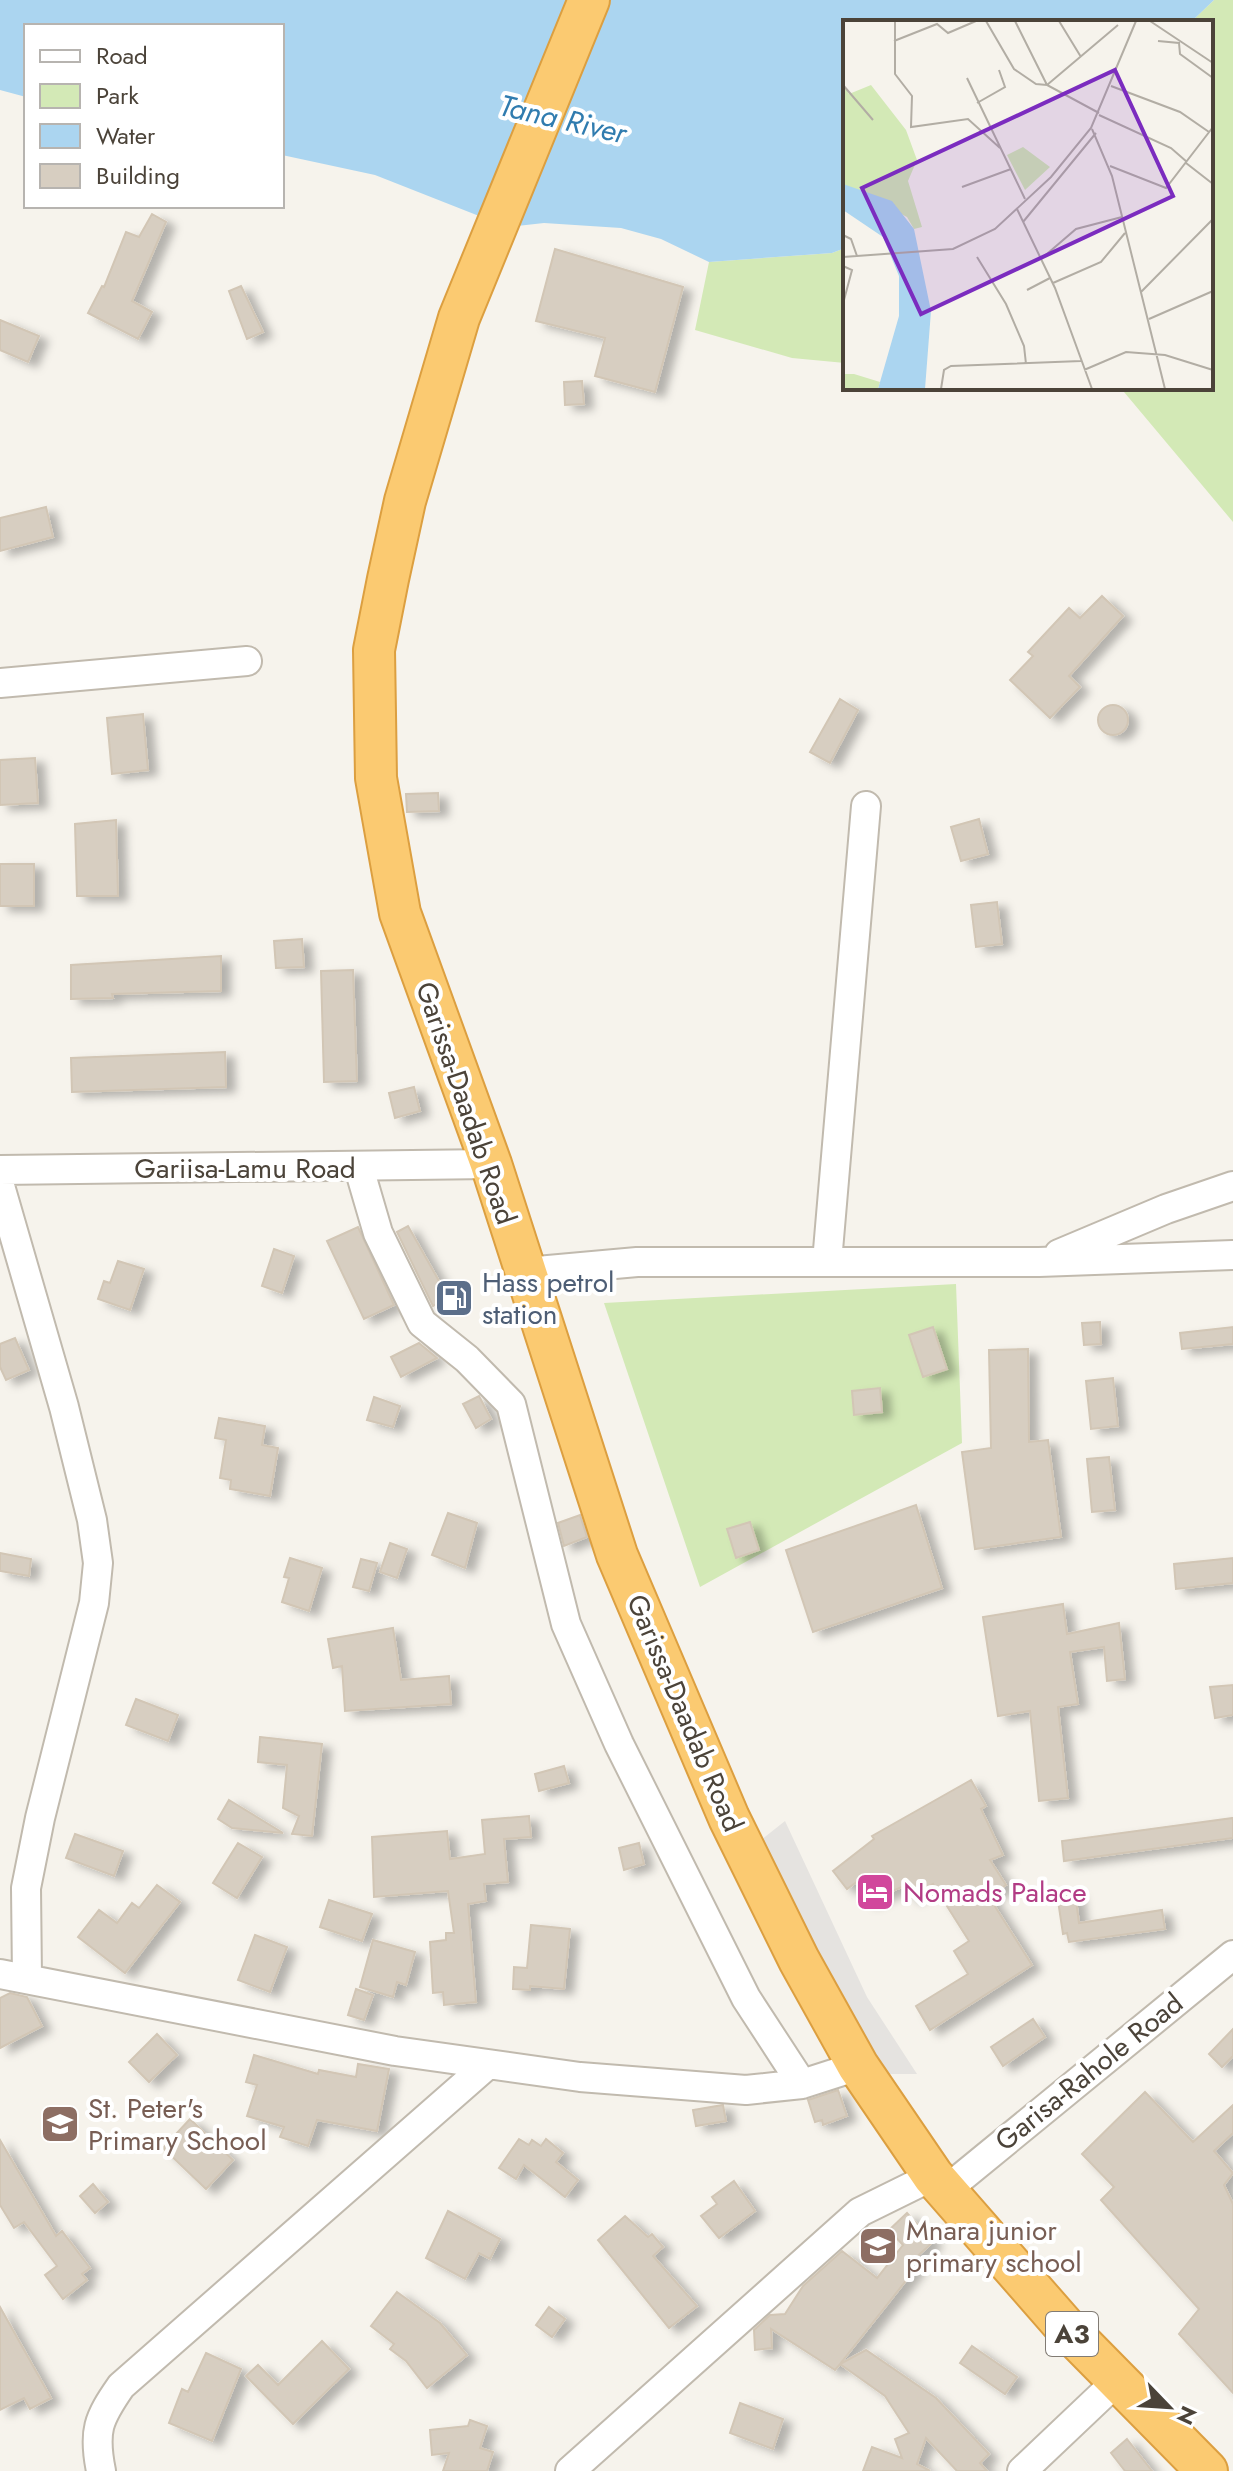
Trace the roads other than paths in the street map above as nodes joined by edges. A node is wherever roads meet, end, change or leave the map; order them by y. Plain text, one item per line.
1 (589, 0) edge
2 (247, 661) dead end
3 (0, 683) edge
4 (866, 806) dead end
5 (491, 1164) junction
6 (359, 1168) junction
7 (0, 1170) edge
8 (0, 1186) edge
9 (1233, 1186) edge
10 (1233, 1255) edge
11 (827, 1262) junction
12 (1039, 1262) junction
13 (526, 1272) junction
14 (1233, 1955) edge
15 (13, 1976) edge
16 (486, 2066) junction
17 (858, 2066) junction
18 (802, 2084) junction
19 (939, 2183) junction
20 (1117, 2381) junction
21 (101, 2471) edge
22 (570, 2471) edge
23 (1022, 2471) edge
24 (1207, 2471) edge

1 - 5 highway, Garissa-Daadab Road / A3
2 - 3 street
4 - 11 street
5 - 6 street, Gariisa-Lamu Road
5 - 13 highway, Garissa-Daadab Road / A3
6 - 7 street, Gariisa-Lamu Road
6 - 18 street
8 - 15 street
9 - 12 street
10 - 12 street
11 - 12 street
11 - 13 street
13 - 17 highway, Garissa-Daadab Road / A3
14 - 19 street, Garisa-Rahole Road
15 - 16 street
16 - 18 street
16 - 21 street
17 - 18 street
17 - 19 highway, Garissa-Daadab Road / A3
19 - 20 highway, A3
19 - 22 street, Garisa-Rahole Road
20 - 23 street
20 - 24 highway, A3

